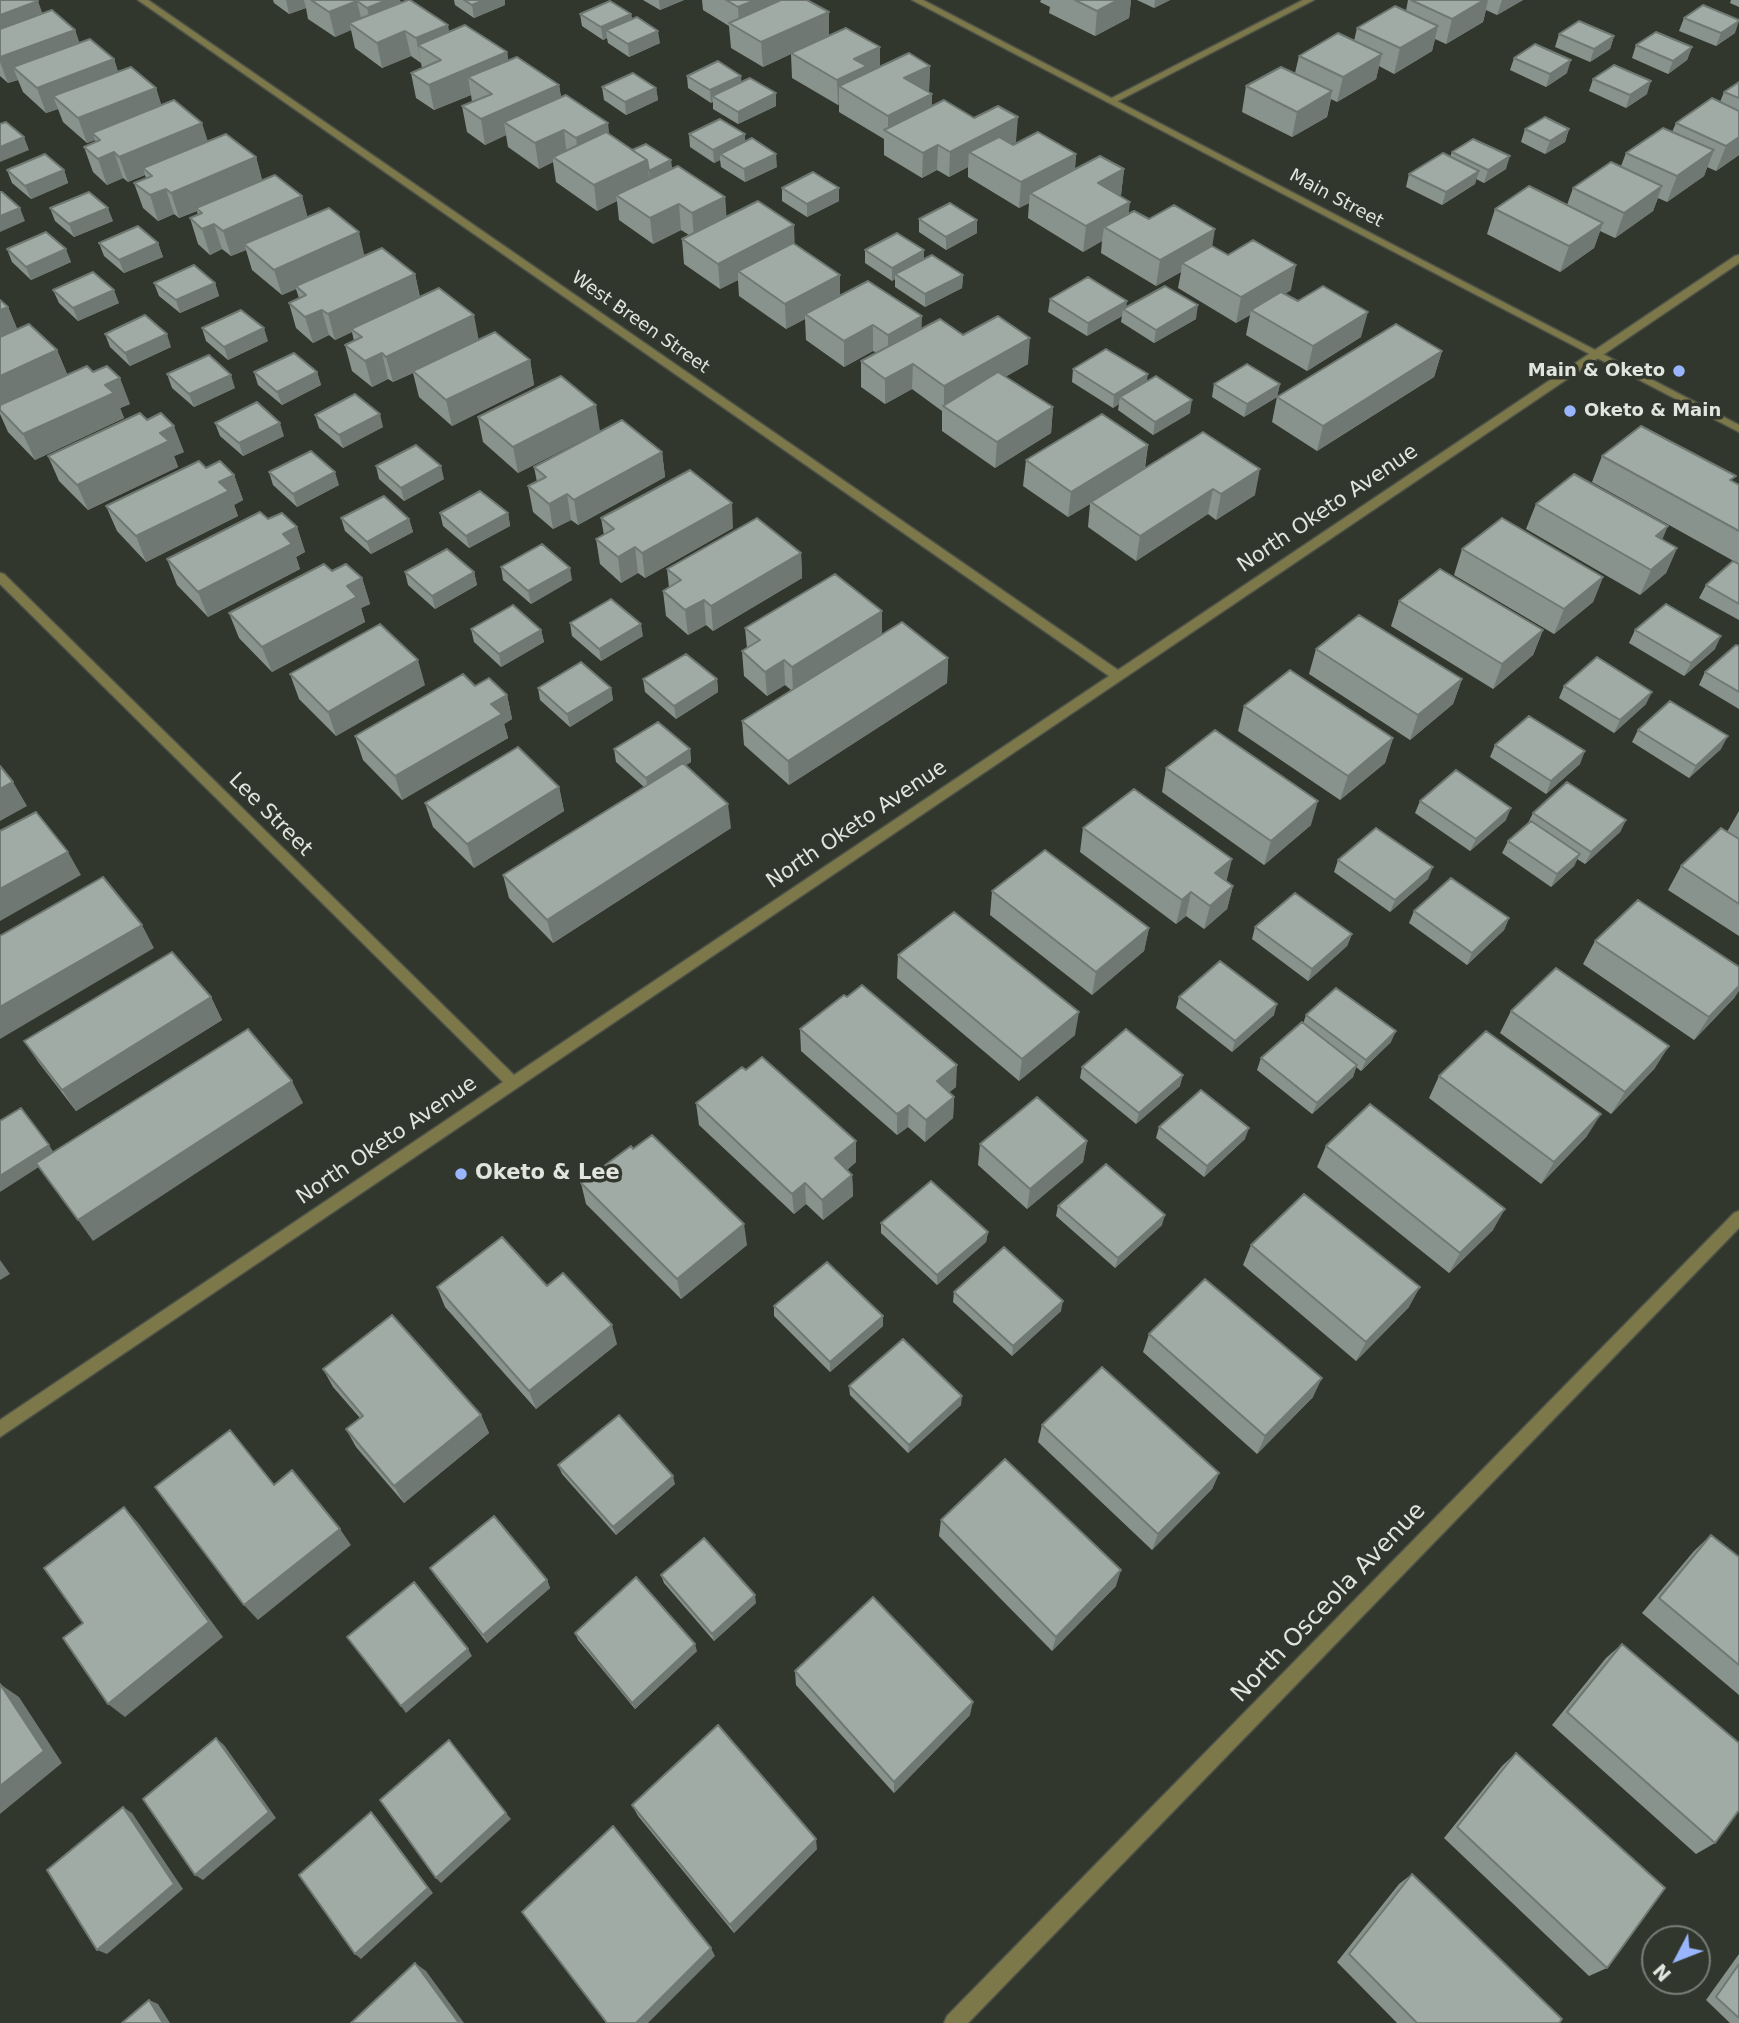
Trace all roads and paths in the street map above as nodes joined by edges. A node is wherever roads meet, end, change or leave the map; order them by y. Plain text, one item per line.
1 (142, 0) edge
2 (916, 0) edge
3 (1310, 0) edge
4 (1111, 101) junction
5 (1739, 258) edge
6 (1595, 354) junction
7 (1739, 429) edge
8 (0, 577) edge
9 (1117, 675) junction
10 (512, 1082) junction
11 (1739, 1218) edge
12 (0, 1429) edge
13 (954, 2023) edge

1 - 9 street, West Breen Street
2 - 4 street, Main Street
3 - 4 street
4 - 6 street, Main Street
5 - 6 street, North Oketo Avenue
6 - 7 street, Main Street
6 - 9 street, North Oketo Avenue
8 - 10 street, Lee Street
9 - 10 street, North Oketo Avenue
10 - 12 street, North Oketo Avenue
11 - 13 street, North Osceola Avenue

